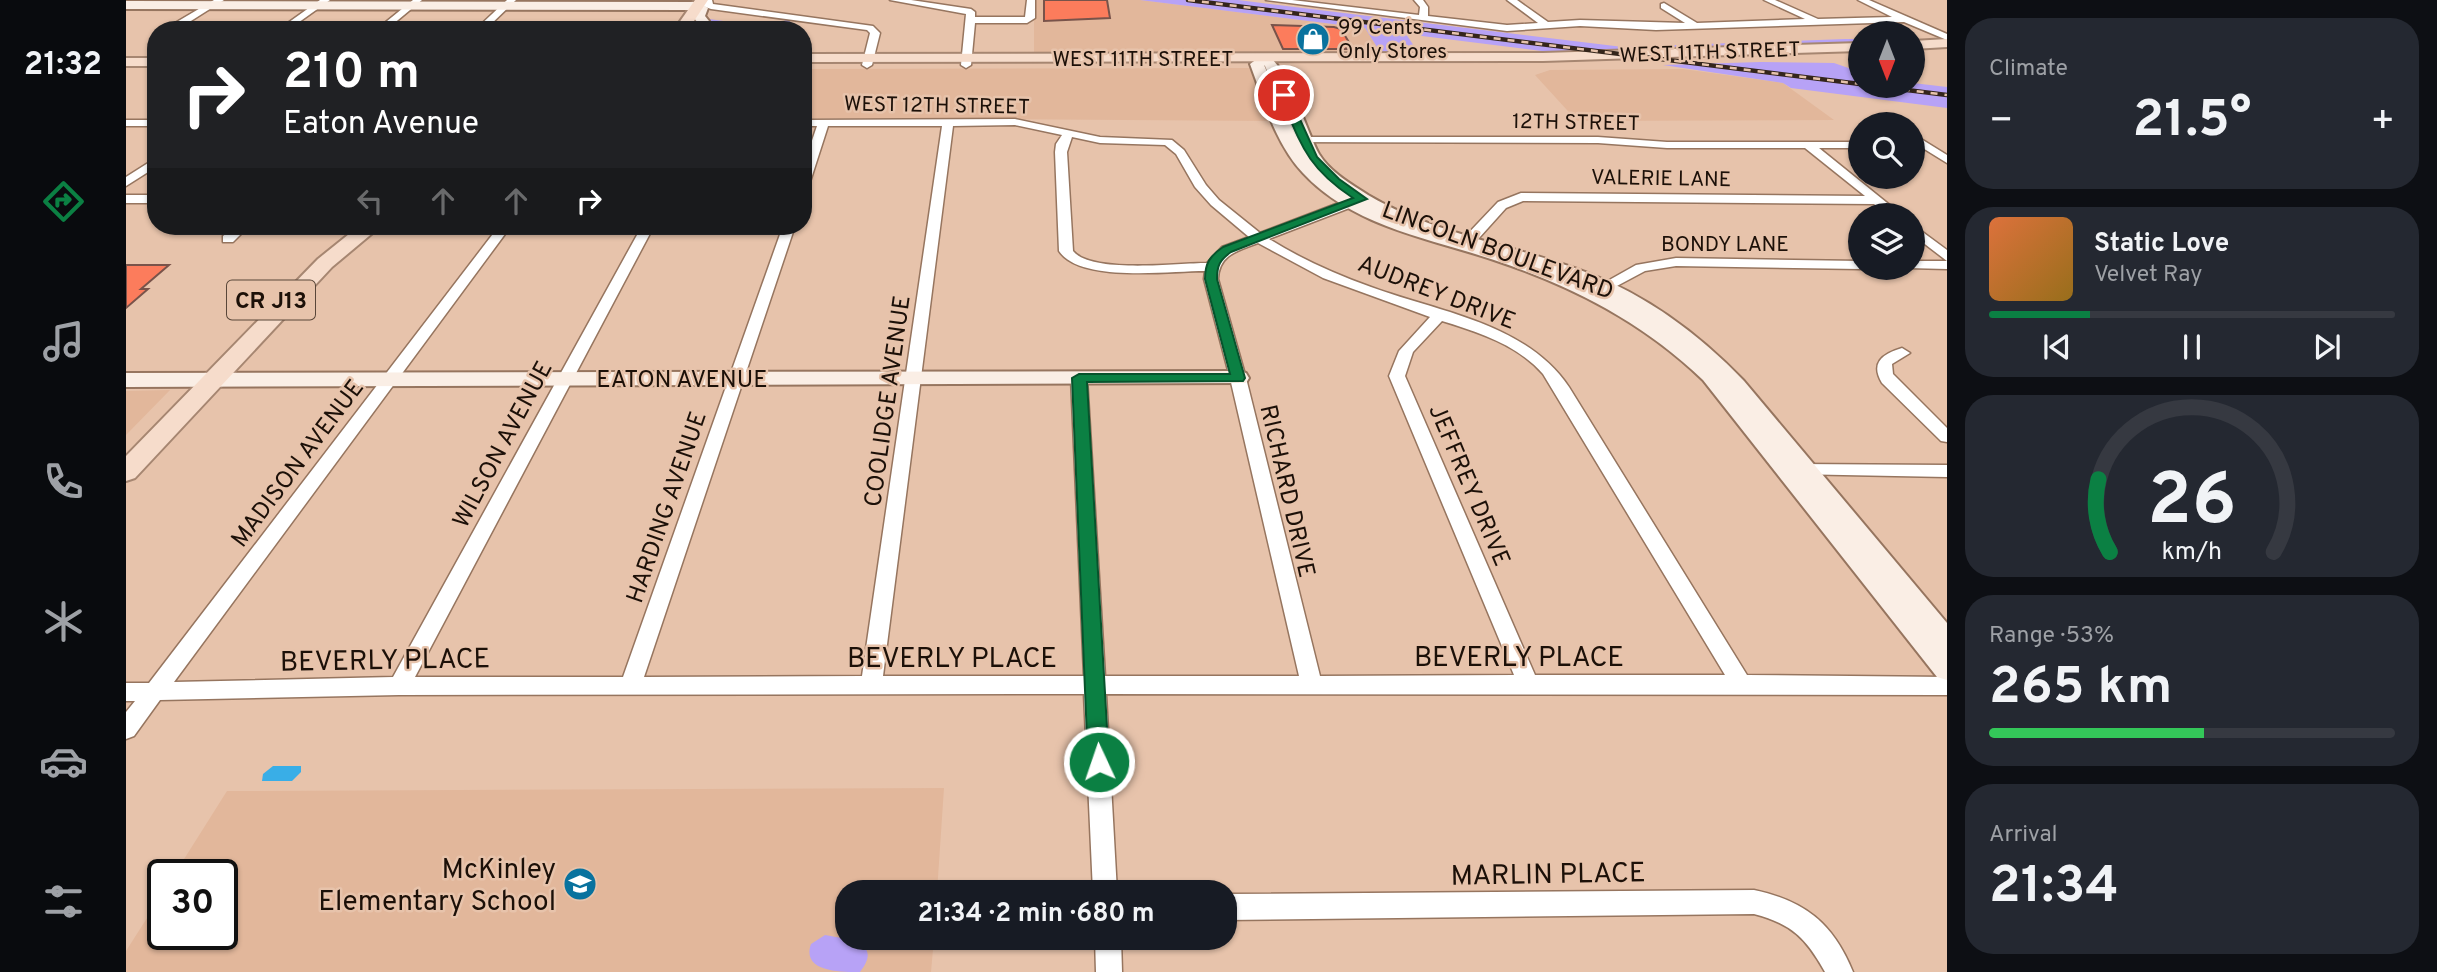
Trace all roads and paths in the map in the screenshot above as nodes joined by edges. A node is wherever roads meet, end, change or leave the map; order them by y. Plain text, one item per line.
1 (894, 0) edge
2 (1031, 0) edge
3 (1270, 0) edge
4 (1418, 0) edge
5 (1511, 0) edge
6 (1768, 0) edge
7 (1862, 0) edge
8 (707, 2) edge
9 (215, 3) edge
10 (322, 3) edge
11 (414, 3) edge
12 (509, 3) edge
13 (126, 5) edge
14 (1664, 6) dead end
15 (1423, 19) junction
16 (1905, 19) junction
17 (971, 20) junction
18 (185, 21) edge
19 (295, 21) edge
20 (391, 21) edge
21 (489, 21) edge
22 (689, 21) edge
23 (702, 21) edge
24 (1817, 22) junction
25 (1546, 25) junction
26 (1696, 26) junction
27 (1947, 40) edge
28 (1925, 43) edge
29 (1848, 47) edge
30 (1947, 51) edge
31 (1925, 52) edge
32 (1848, 53) edge
33 (812, 59) edge
34 (126, 62) edge
35 (147, 62) edge
36 (867, 62) junction
37 (967, 62) junction
38 (1264, 62) junction
39 (812, 65) edge
40 (948, 122) junction
41 (126, 123) edge
42 (147, 123) edge
43 (812, 123) edge
44 (824, 123) junction
45 (1069, 134) junction
46 (1297, 140) junction
47 (1808, 145) junction
48 (1848, 145) edge
49 (1925, 147) edge
50 (812, 158) edge
51 (1947, 160) edge
52 (1187, 164) joint
53 (147, 167) edge
54 (126, 182) edge
55 (126, 199) edge
56 (147, 199) edge
57 (1876, 200) junction
58 (1357, 201) junction
59 (1880, 203) edge
60 (233, 235) edge
61 (341, 235) edge
62 (360, 235) edge
63 (498, 235) edge
64 (643, 235) edge
65 (786, 235) edge
66 (1258, 238) junction
67 (228, 239) dead end
68 (1925, 239) edge
69 (1467, 243) junction
70 (1947, 257) edge
71 (1848, 265) edge
72 (1925, 265) edge
73 (1947, 265) edge
74 (1211, 267) junction
75 (1600, 290) junction
76 (1440, 315) junction
77 (1902, 353) dead end
78 (1079, 378) junction
79 (1238, 378) junction
80 (392, 379) junction
81 (566, 379) junction
82 (737, 379) junction
83 (912, 379) junction
84 (126, 380) edge
85 (204, 380) junction
86 (1947, 437) edge
87 (126, 448) edge
88 (1796, 470) junction
89 (1947, 471) edge
90 (126, 472) edge
91 (1947, 643) edge
92 (1947, 668) edge
93 (1095, 684) junction
94 (1311, 684) junction
95 (1528, 684) junction
96 (1741, 684) junction
97 (399, 686) junction
98 (630, 686) junction
99 (872, 686) junction
100 (1947, 686) edge
101 (155, 691) junction
102 (126, 692) edge
103 (126, 729) edge
104 (1104, 880) edge
105 (1237, 907) edge
106 (1108, 950) edge
107 (1109, 972) edge
108 (1840, 972) edge

1 - 17 street
2 - 17 street
3 - 15 street
4 - 15 street
5 - 25 street
6 - 24 street
7 - 16 street
8 - 12 street
8 - 22 main road
8 - 23 main road
8 - 36 street
9 - 10 street
9 - 13 street
9 - 18 street
10 - 11 street
10 - 19 street
11 - 12 street
11 - 20 street
12 - 21 street
14 - 26 street
15 - 25 street
16 - 24 street
16 - 27 street
17 - 37 street
24 - 26 street
25 - 26 street
27 - 28 main road
29 - 38 main road, WEST 11TH STREET
30 - 31 main road
32 - 38 main road, WEST 11TH STREET
33 - 36 main road, WEST 11TH STREET
34 - 35 main road
36 - 37 main road, WEST 11TH STREET
36 - 39 main road, WEST 11TH STREET
37 - 38 main road, WEST 11TH STREET
38 - 46 street, LINCOLN BOULEVARD
40 - 44 street, WEST 12TH STREET
40 - 45 street, WEST 12TH STREET
40 - 83 street, COOLIDGE AVENUE
41 - 42 street
43 - 44 street, WEST 12TH STREET
44 - 50 street
45 - 52 street, WEST 12TH STREET
45 - 74 street
46 - 47 street, 12TH STREET
46 - 58 street, LINCOLN BOULEVARD
47 - 48 street, 12TH STREET
47 - 57 street
49 - 51 street
52 - 66 street, AUDREY DRIVE
53 - 54 street
55 - 56 street
57 - 59 street
57 - 69 street, VALERIE LANE
58 - 66 street
58 - 69 street, LINCOLN BOULEVARD
60 - 67 street
61 - 85 main road, CR J13
62 - 85 main road, CR J13
63 - 80 street, MADISON AVENUE
64 - 81 street, WILSON AVENUE
65 - 82 street, HARDING AVENUE
66 - 74 street
66 - 76 street, AUDREY DRIVE
68 - 70 street
69 - 75 street, LINCOLN BOULEVARD
71 - 75 street, BONDY LANE
72 - 73 street
74 - 79 street, RICHARD DRIVE
75 - 88 street, LINCOLN BOULEVARD
76 - 95 street, JEFFREY DRIVE
76 - 96 street, AUDREY DRIVE
77 - 86 street
78 - 79 street, EATON AVENUE
78 - 83 street, EATON AVENUE
78 - 93 street
79 - 94 street, RICHARD DRIVE
80 - 81 street, EATON AVENUE
80 - 85 street, EATON AVENUE
80 - 101 street, MADISON AVENUE
81 - 82 street, EATON AVENUE
81 - 97 street, WILSON AVENUE
82 - 83 street, EATON AVENUE
82 - 98 street, HARDING AVENUE
83 - 99 street, COOLIDGE AVENUE
84 - 85 street, EATON AVENUE
85 - 87 main road, CR J13
85 - 90 main road, CR J13
88 - 89 street
88 - 91 street, LINCOLN BOULEVARD
88 - 92 street, LINCOLN BOULEVARD
93 - 94 street, BEVERLY PLACE
93 - 99 street, BEVERLY PLACE
93 - 104 street
94 - 95 street, BEVERLY PLACE
95 - 96 street, BEVERLY PLACE
96 - 100 street, BEVERLY PLACE
97 - 98 street, BEVERLY PLACE
97 - 101 street, BEVERLY PLACE
98 - 99 street, BEVERLY PLACE
101 - 102 street, BEVERLY PLACE
101 - 103 street, MADISON AVENUE
105 - 108 street, MARLIN PLACE
106 - 107 street

